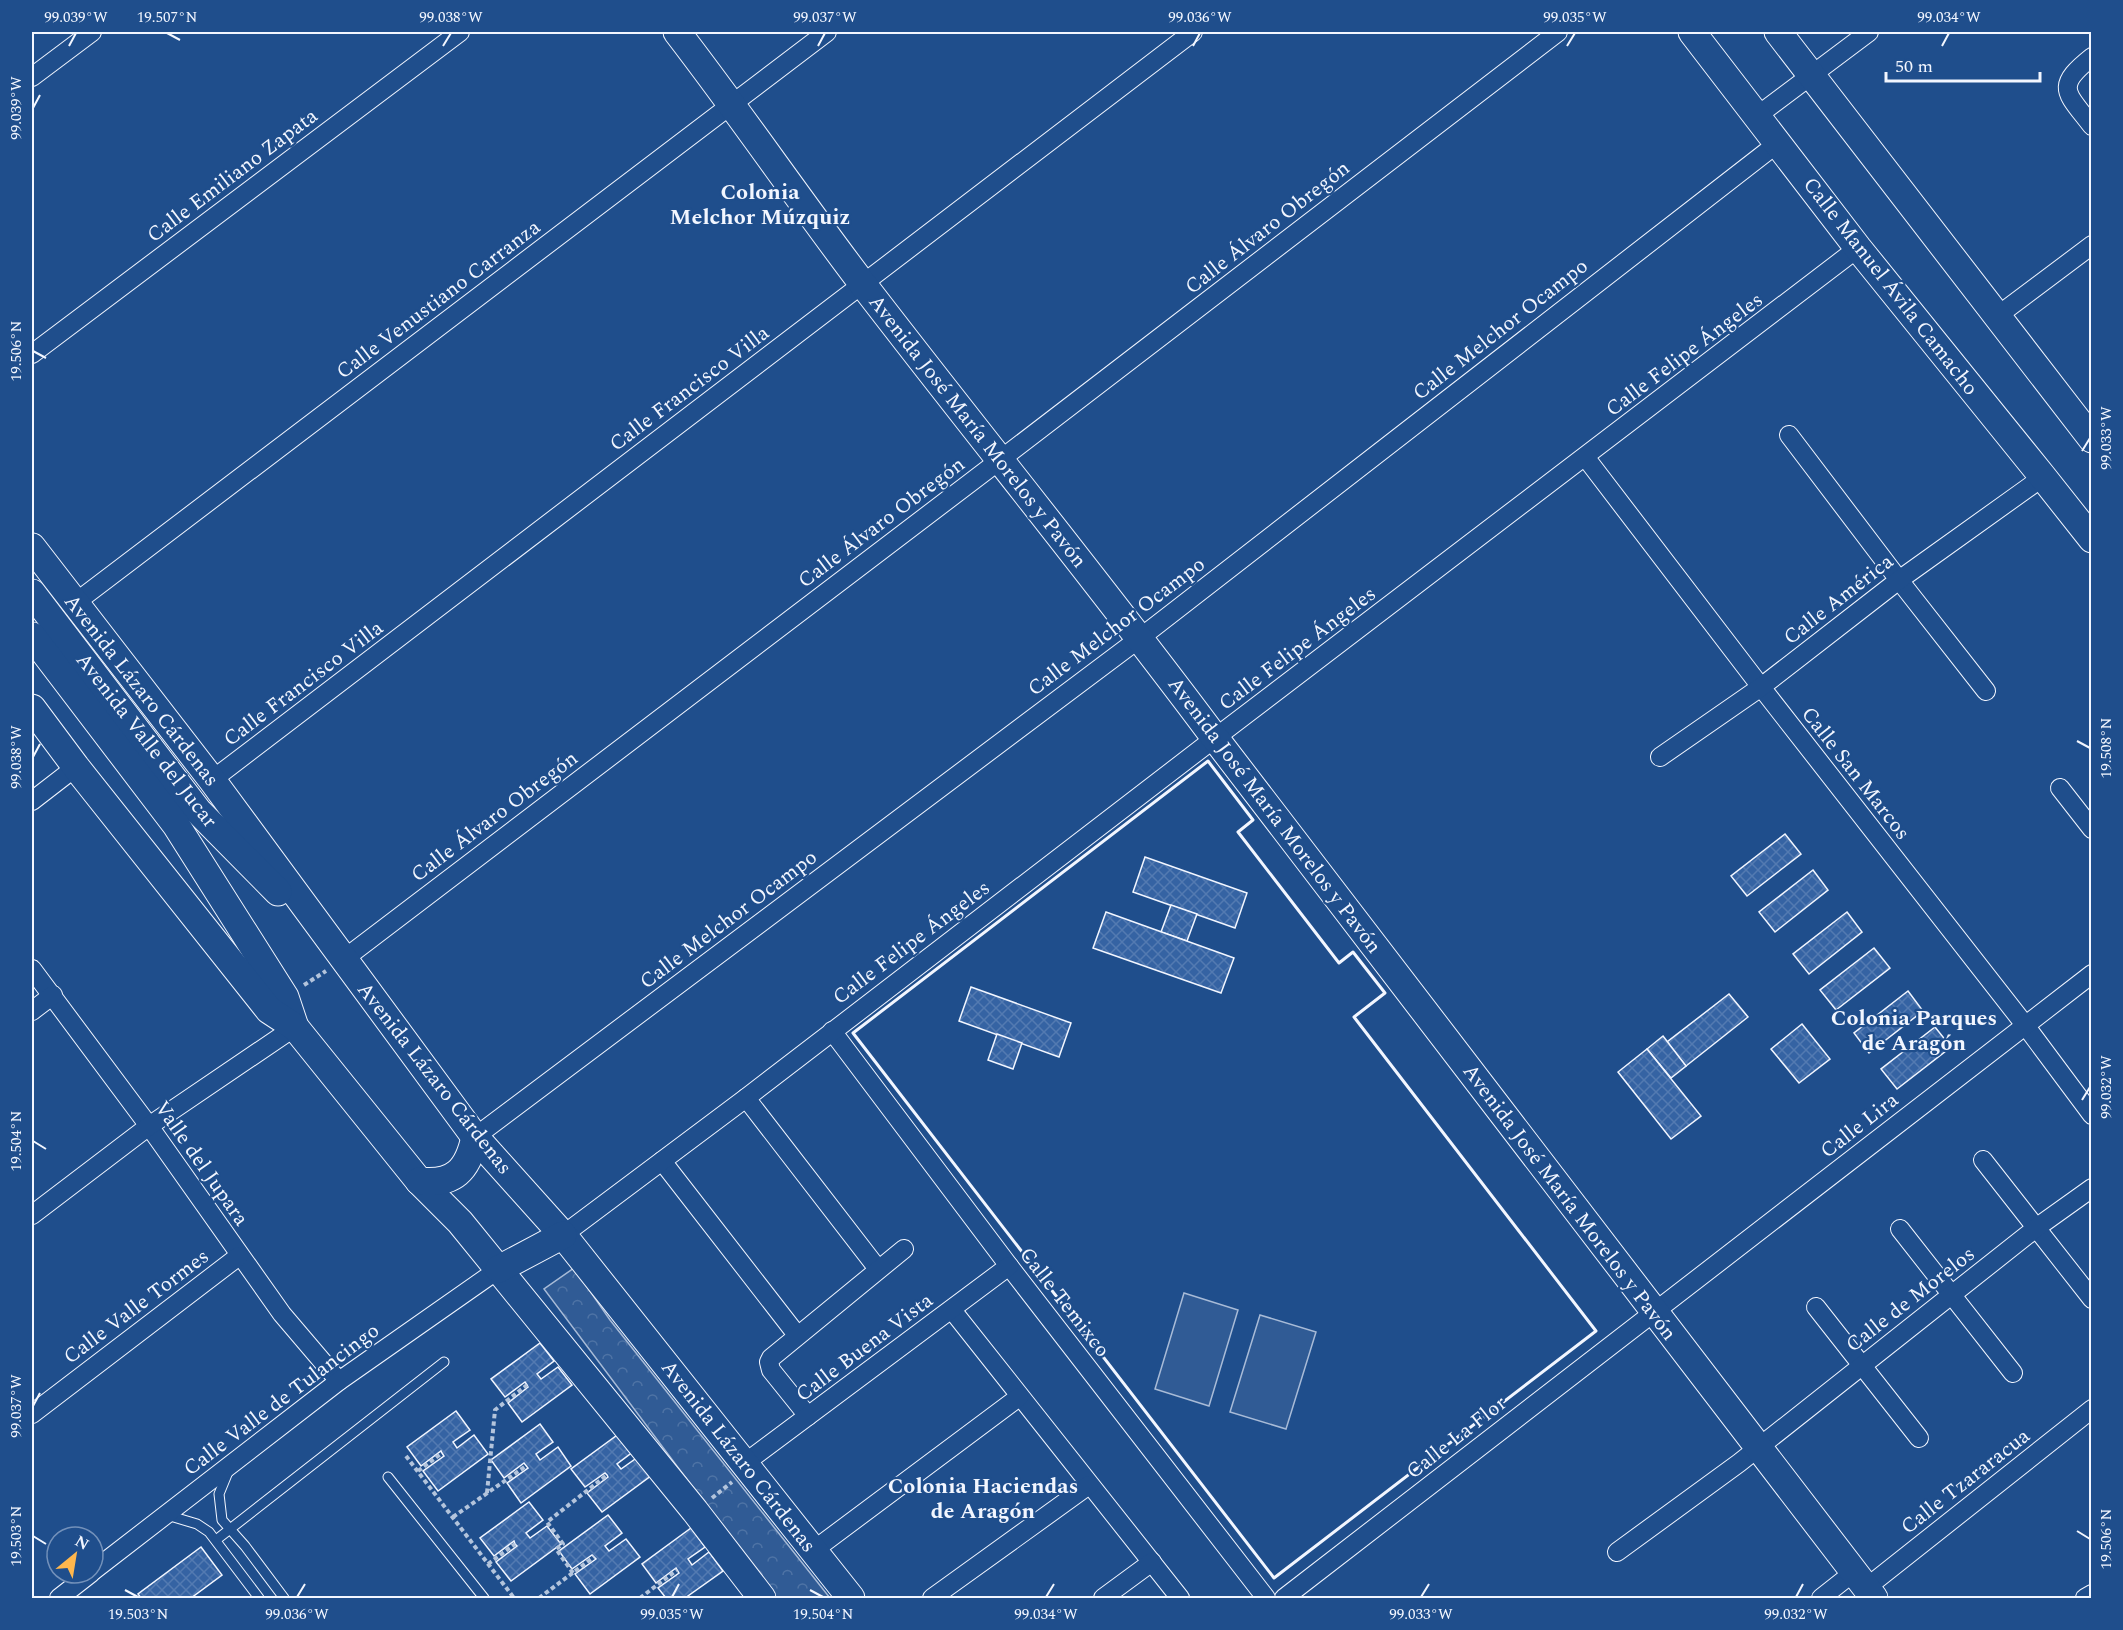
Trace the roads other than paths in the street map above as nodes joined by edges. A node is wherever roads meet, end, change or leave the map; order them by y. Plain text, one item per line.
1 (92, 32) edge
2 (460, 32) edge
3 (677, 32) edge
4 (827, 32) edge
5 (1193, 32) edge
6 (1558, 32) edge
7 (1692, 32) edge
8 (1778, 32) edge
9 (1869, 32) edge
10 (2091, 57) edge
11 (1812, 75) junction
12 (32, 77) edge
13 (733, 104) junction
14 (1757, 116) junction
15 (2091, 126) edge
16 (1778, 143) junction
17 (2091, 245) edge
18 (1858, 248) junction
19 (863, 284) junction
20 (1996, 317) junction
21 (32, 354) edge
22 (1789, 435) dead end
23 (2091, 439) edge
24 (1586, 458) junction
25 (1000, 460) junction
26 (2043, 477) junction
27 (2091, 539) edge
28 (32, 547) edge
29 (1899, 580) junction
30 (32, 593) edge
31 (75, 603) junction
32 (32, 636) edge
33 (1140, 638) junction
34 (1761, 687) junction
35 (1986, 691) dead end
36 (32, 708) edge
37 (1215, 738) junction
38 (1660, 757) dead end
39 (76, 767) junction
40 (212, 780) junction
41 (2060, 788) dead end
42 (32, 801) edge
43 (187, 818) junction
44 (2091, 830) edge
45 (344, 959) junction
46 (32, 969) edge
47 (2091, 974) edge
48 (52, 995) junction
49 (32, 1011) edge
50 (2025, 1026) junction
51 (294, 1027) junction
52 (832, 1031) junction
53 (746, 1098) junction
54 (2091, 1115) edge
55 (149, 1126) junction
56 (475, 1137) junction
57 (1983, 1160) dead end
58 (662, 1161) junction
59 (419, 1181) junction
60 (2091, 1188) edge
61 (32, 1215) edge
62 (2036, 1228) junction
63 (1900, 1229) dead end
64 (562, 1235) junction
65 (904, 1249) dead end
66 (239, 1256) junction
67 (1009, 1266) junction
68 (499, 1269) junction
69 (878, 1269) junction
70 (1953, 1295) junction
71 (2091, 1299) edge
72 (1816, 1307) dead end
73 (952, 1310) junction
74 (1654, 1312) junction
75 (797, 1335) junction
76 (444, 1362) dead end
77 (1862, 1366) junction
78 (2013, 1373) dead end
79 (339, 1381) junction
80 (1019, 1397) junction
81 (2091, 1409) edge
82 (32, 1414) edge
83 (808, 1416) junction
84 (1919, 1438) dead end
85 (1758, 1448) junction
86 (231, 1464) junction
87 (747, 1466) junction
88 (388, 1478) dead end
89 (1089, 1485) junction
90 (165, 1514) junction
91 (230, 1530) junction
92 (216, 1540) junction
93 (814, 1550) junction
94 (1617, 1552) dead end
95 (105, 1562) edge
96 (1152, 1562) junction
97 (76, 1585) edge
98 (1865, 1586) edge
99 (2091, 1594) edge
100 (58, 1599) edge
101 (259, 1599) edge
102 (284, 1599) edge
103 (484, 1599) edge
104 (762, 1599) edge
105 (851, 1599) edge
106 (932, 1599) edge
107 (1103, 1599) edge
108 (1180, 1599) edge
109 (1266, 1599) edge
110 (1284, 1599) edge
111 (1821, 1599) edge
112 (2085, 1599) edge

1 - 12 street
2 - 21 street, Calle Emiliano Zapata
3 - 13 street, Avenida José María Morelos y Pavón
4 - 13 street, Calle Venustiano Carranza
5 - 19 street, Calle Francisco Villa
6 - 25 street, Calle Álvaro Obregón
7 - 14 street, Calle Manuel Ávila Camacho
8 - 11 street
9 - 11 street
10 - 15 street
11 - 14 street
11 - 20 street
13 - 19 street, Avenida José María Morelos y Pavón
13 - 31 street, Calle Venustiano Carranza
14 - 16 street, Calle Manuel Ávila Camacho
16 - 18 street, Calle Manuel Ávila Camacho
16 - 33 street, Calle Melchor Ocampo
17 - 20 street
18 - 24 street, Calle Felipe Ángeles
18 - 26 street, Calle Manuel Ávila Camacho
19 - 25 street, Avenida José María Morelos y Pavón
19 - 40 street, Calle Francisco Villa
20 - 23 street
22 - 29 street
24 - 34 street, Calle San Marcos
24 - 37 street, Calle Felipe Ángeles
25 - 33 street, Avenida José María Morelos y Pavón
25 - 45 street, Calle Álvaro Obregón
26 - 27 street, Calle Manuel Ávila Camacho
26 - 29 street, Calle América
28 - 31 street, Avenida Lázaro Cárdenas
29 - 34 street, Calle América
29 - 35 street
30 - 43 street, Avenida Valle del Jucar
31 - 40 street, Avenida Lázaro Cárdenas
32 - 43 street, Avenida Valle del Jucar
33 - 37 street, Avenida José María Morelos y Pavón
33 - 56 street, Calle Melchor Ocampo
34 - 38 street, Calle América
34 - 50 street, Calle San Marcos
36 - 39 street
37 - 52 street, Calle Felipe Ángeles
37 - 74 street, Avenida José María Morelos y Pavón
39 - 42 street
39 - 51 street
40 - 45 street, Avenida Lázaro Cárdenas
41 - 44 street
43 - 45 street, Avenida Valle del Jucar
43 - 51 street, Avenida Valle del Jucar
45 - 56 street, Avenida Lázaro Cárdenas
46 - 48 street, Valle del Jupara
47 - 50 street, Calle Lira
48 - 49 street
48 - 55 street, Valle del Jupara
50 - 54 street, Calle San Marcos
50 - 74 street, Calle Lira
51 - 55 street
51 - 59 street
52 - 53 street, Calle Felipe Ángeles
52 - 67 street, Calle Temixco
53 - 58 street, Calle Felipe Ángeles
53 - 69 street
55 - 61 street
55 - 66 street, Valle del Jupara
56 - 59 street
56 - 64 street, Avenida Lázaro Cárdenas
57 - 62 street
58 - 64 street, Calle Felipe Ángeles
58 - 75 street
59 - 68 street
60 - 62 street, Calle de Morelos
62 - 70 street, Calle de Morelos
62 - 71 street
63 - 70 street
64 - 68 street
64 - 87 street, Avenida Lázaro Cárdenas
65 - 69 street
66 - 79 street, Valle del Jupara
66 - 82 street, Calle Valle Tormes
67 - 73 street, Calle Buena Vista
67 - 109 street, Calle Temixco
68 - 79 street, Calle Valle de Tulancingo
68 - 104 street
69 - 75 street
70 - 77 street, Calle de Morelos
70 - 78 street
72 - 77 street
73 - 80 street
73 - 83 street, Calle Buena Vista
74 - 85 street, Avenida José María Morelos y Pavón
74 - 110 street, Calle La Flor
75 - 83 street
76 - 91 lane
77 - 84 street
77 - 85 street, Calle de Morelos
79 - 86 street, Calle Valle de Tulancingo
80 - 89 street
80 - 93 street
81 - 98 street, Calle Tzararacua
83 - 87 street, Calle Buena Vista
85 - 94 street, Calle de Morelos
85 - 98 street, Avenida José María Morelos y Pavón
86 - 90 street, Calle Valle de Tulancingo
86 - 91 lane
87 - 93 street, Avenida Lázaro Cárdenas
88 - 103 lane
89 - 96 street
89 - 106 street
90 - 92 lane
90 - 95 street, Calle Valle de Tulancingo
91 - 92 lane
91 - 102 lane
92 - 101 lane
93 - 105 street, Avenida Lázaro Cárdenas
96 - 107 street
96 - 108 street
97 - 100 street, Calle Valle de Tulancingo
98 - 111 street, Calle Tzararacua
99 - 112 street

